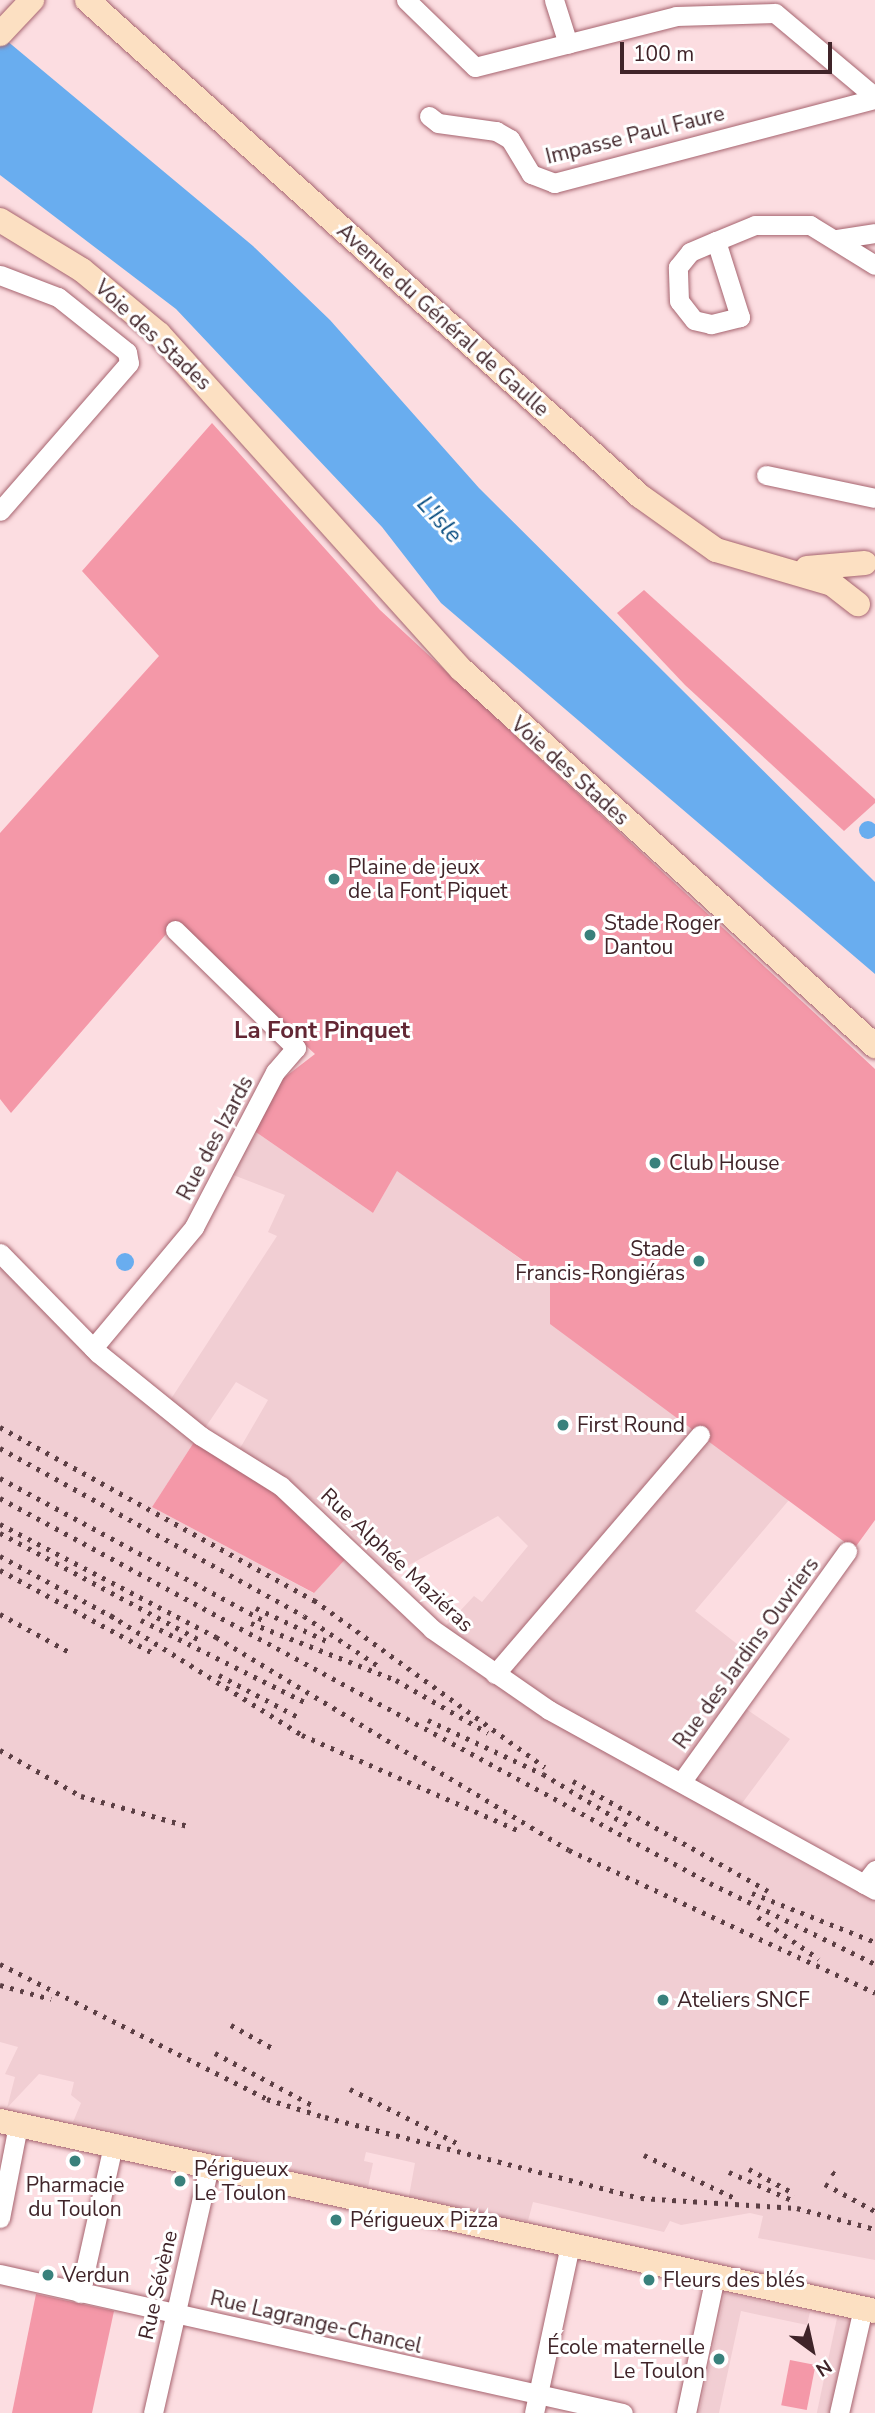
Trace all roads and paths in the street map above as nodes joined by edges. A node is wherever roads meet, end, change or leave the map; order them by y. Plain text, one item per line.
1 (15, 0) edge
2 (32, 0) edge
3 (88, 0) edge
4 (113, 0) edge
5 (406, 0) edge
6 (554, 0) edge
7 (768, 7) edge
8 (0, 19) edge
9 (0, 33) edge
10 (568, 44) junction
11 (147, 52) junction
12 (875, 98) edge
13 (429, 116) dead end
14 (0, 220) edge
15 (875, 233) edge
16 (0, 238) edge
17 (837, 239) junction
18 (716, 241) dead end
19 (875, 265) edge
20 (0, 275) edge
21 (284, 475) junction
22 (766, 475) dead end
23 (875, 499) edge
24 (0, 511) edge
25 (870, 561) edge
26 (755, 563) junction
27 (867, 610) edge
28 (175, 930) dead end
29 (875, 1046) edge
30 (0, 1253) edge
31 (93, 1348) junction
32 (700, 1435) dead end
33 (847, 1551) dead end
34 (495, 1674) junction
35 (682, 1781) junction
36 (871, 1881) edge
37 (9, 2123) edge
38 (113, 2145) junction
39 (209, 2167) junction
40 (0, 2218) edge
41 (570, 2245) junction
42 (0, 2274) edge
43 (715, 2277) junction
44 (80, 2293) junction
45 (869, 2310) edge
46 (174, 2315) junction
47 (536, 2404) edge
48 (153, 2413) edge
49 (622, 2413) edge
50 (686, 2413) edge
51 (839, 2413) edge

1 - 8 main road
2 - 9 main road
3 - 11 main road, Avenue du Général de Gaulle
4 - 11 main road, Avenue du Général de Gaulle
5 - 10 street
6 - 10 street
7 - 10 street
7 - 12 street
11 - 26 main road, Avenue du Général de Gaulle
12 - 13 street, Impasse Paul Faure
14 - 21 main road, Voie des Stades
15 - 17 street
16 - 21 main road, Voie des Stades
17 - 18 street
17 - 19 street
20 - 24 street
21 - 29 main road, Voie des Stades
22 - 23 street
25 - 26 main road, Avenue du Général de Gaulle
25 - 27 main road
26 - 27 main road, Avenue du Général de Gaulle
28 - 31 street, Rue des Izards
30 - 31 street, Rue Alphée Maziéras
31 - 34 street, Rue Alphée Maziéras
32 - 34 street
33 - 35 street, Rue des Jardins Ouvriers
34 - 35 street, Rue Alphée Maziéras
35 - 36 street, Rue Alphée Maziéras
37 - 38 main road
37 - 40 street
38 - 39 main road
38 - 44 street
39 - 41 main road
39 - 46 street, Rue Sévène
41 - 43 main road
41 - 47 street
42 - 44 street, Rue Lagrange-Chancel
43 - 45 main road
43 - 50 street
44 - 46 street, Rue Lagrange-Chancel
45 - 51 street
46 - 47 street, Rue Lagrange-Chancel
46 - 48 street, Rue Sévène
47 - 49 street, Rue Lagrange-Chancel

